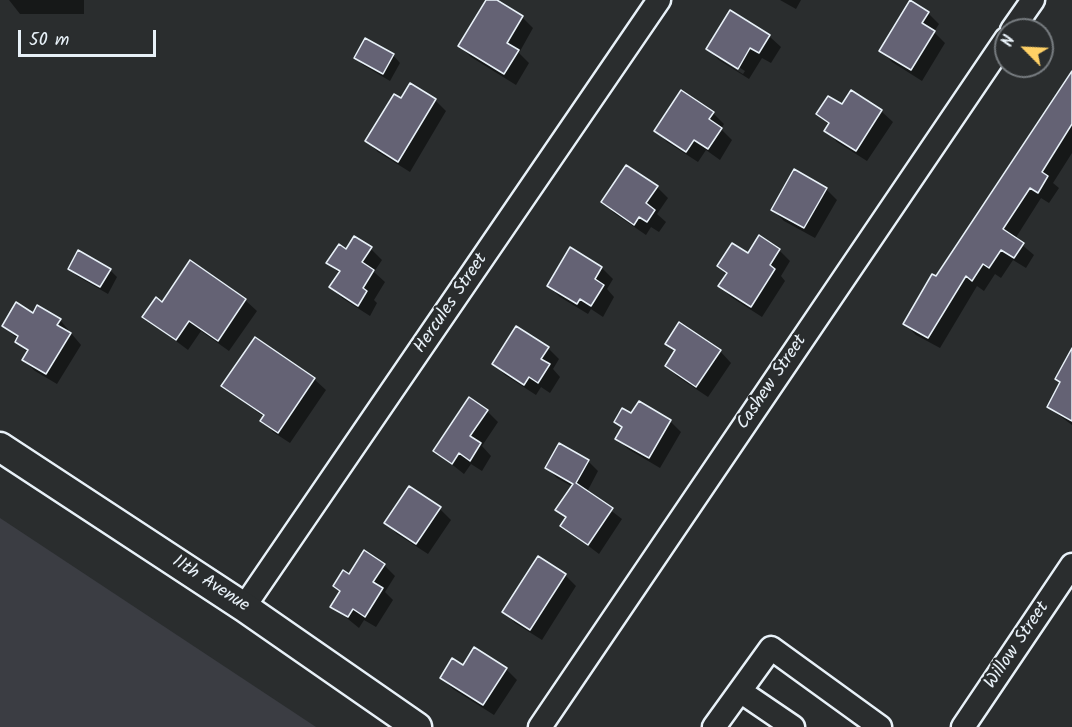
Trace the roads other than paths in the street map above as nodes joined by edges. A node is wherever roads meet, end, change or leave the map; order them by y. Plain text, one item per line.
1 (659, 0) edge
2 (1033, 0) edge
3 (1020, 18) edge
4 (994, 57) edge
5 (0, 447) edge
6 (1072, 565) edge
7 (244, 607) junction
8 (741, 691) junction
9 (417, 727) edge
10 (540, 727) edge
11 (714, 727) edge
12 (794, 727) edge
13 (880, 727) edge
14 (963, 727) edge

1 - 7 street, Hercules Street
2 - 3 street
4 - 10 street, Cashew Street
5 - 7 main road, 11th Avenue
6 - 14 street, Willow Street
7 - 9 main road, 11th Avenue
8 - 11 street
8 - 12 street
8 - 13 street

